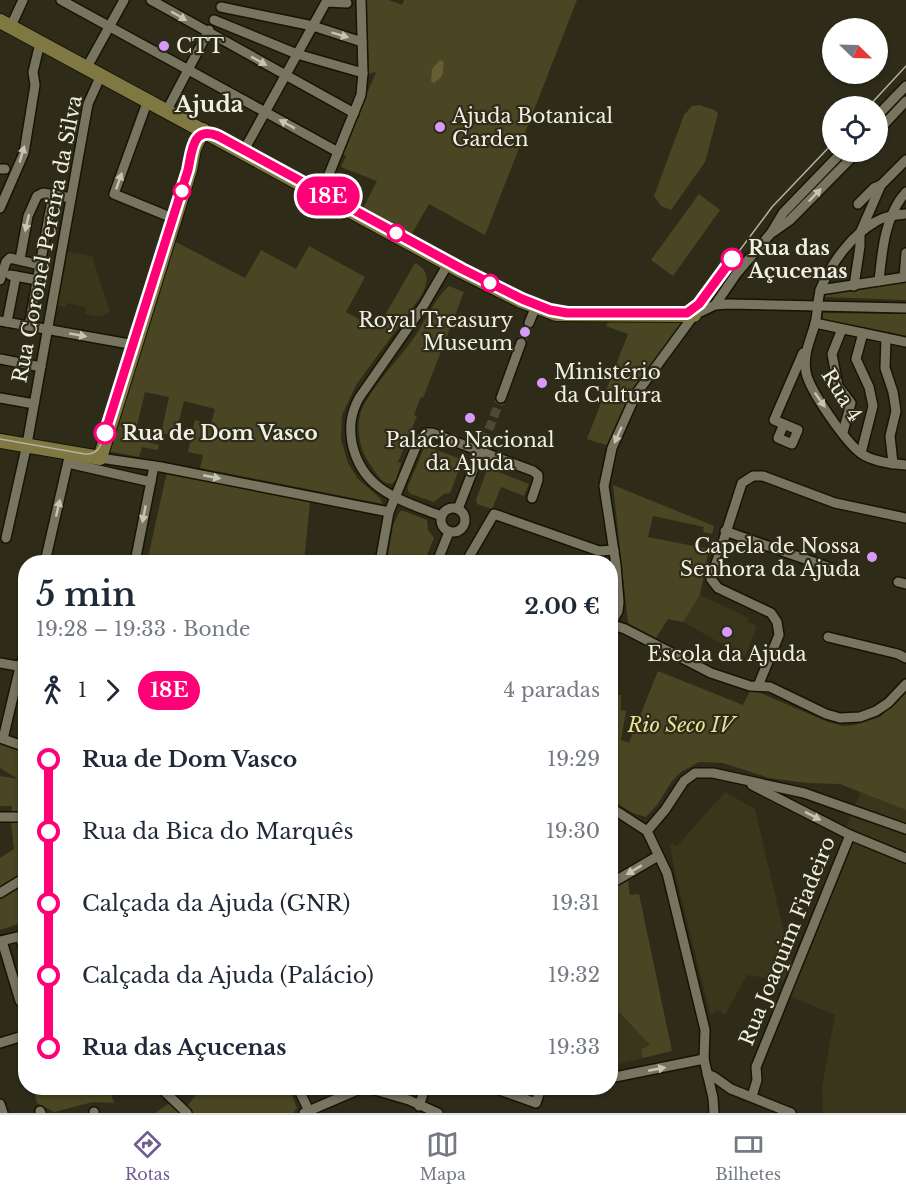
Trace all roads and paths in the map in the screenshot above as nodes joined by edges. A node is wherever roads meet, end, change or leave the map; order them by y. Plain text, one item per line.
1 (23, 0) edge
2 (61, 0) edge
3 (124, 0) edge
4 (151, 0) edge
5 (361, 0) edge
6 (223, 3) edge
7 (347, 3) dead end
8 (214, 20) junction
9 (5, 23) edge
10 (313, 26) junction
11 (109, 27) junction
12 (207, 33) junction
13 (362, 42) junction
14 (40, 43) junction
15 (297, 54) junction
16 (87, 67) junction
17 (188, 70) junction
18 (363, 73) junction
19 (101, 75) junction
20 (285, 75) junction
21 (906, 86) edge
22 (148, 100) junction
23 (906, 101) edge
24 (888, 105) edge
25 (166, 110) junction
26 (265, 112) junction
27 (354, 113) junction
28 (888, 120) edge
29 (203, 130) junction
30 (243, 152) junction
31 (338, 152) junction
32 (906, 160) edge
33 (832, 162) edge
34 (847, 162) edge
35 (881, 185) junction
36 (906, 192) edge
37 (48, 194) junction
38 (321, 194) junction
39 (71, 198) junction
40 (858, 204) dead end
41 (0, 208) edge
42 (906, 214) edge
43 (891, 216) junction
44 (175, 219) junction
45 (771, 233) junction
46 (860, 233) junction
47 (906, 253) edge
48 (20, 259) junction
49 (448, 264) junction
50 (38, 272) junction
51 (57, 275) junction
52 (16, 276) junction
53 (2, 277) edge
54 (905, 277) edge
55 (879, 282) junction
56 (854, 286) junction
57 (820, 290) junction
58 (715, 305) junction
59 (536, 306) junction
60 (818, 306) junction
61 (906, 308) edge
62 (694, 315) junction
63 (4, 322) edge
64 (815, 323) junction
65 (529, 324) tunnel mouth
66 (29, 326) junction
67 (47, 329) junction
68 (842, 329) junction
69 (862, 333) junction
70 (886, 338) junction
71 (906, 342) edge
72 (521, 344) tunnel mouth
73 (135, 345) junction
74 (807, 346) junction
75 (0, 359) edge
76 (41, 367) junction
77 (0, 398) edge
78 (501, 398) tunnel mouth
79 (34, 404) junction
80 (784, 424) dead end
81 (843, 432) junction
82 (0, 441) edge
83 (26, 446) junction
84 (482, 447) junction
85 (861, 453) junction
86 (69, 458) junction
87 (99, 458) junction
88 (893, 464) junction
89 (906, 465) edge
90 (154, 466) junction
91 (151, 482) junction
92 (395, 497) junction
93 (532, 498) dead end
94 (458, 509) junction
95 (389, 512) junction
96 (441, 516) junction
97 (906, 518) edge
98 (725, 531) junction
99 (449, 532) junction
100 (6, 538) dead end
101 (614, 550) junction
102 (47, 555) edge
103 (136, 555) edge
104 (381, 555) edge
105 (440, 555) edge
106 (470, 555) edge
107 (614, 555) edge
108 (845, 573) dead end
109 (618, 627) edge
110 (828, 638) dead end
111 (906, 658) edge
112 (0, 663) edge
113 (18, 666) edge
114 (18, 682) edge
115 (906, 684) edge
116 (758, 686) junction
117 (18, 744) edge
118 (742, 780) junction
119 (804, 793) junction
120 (790, 804) junction
121 (618, 812) edge
122 (0, 817) edge
123 (18, 817) edge
124 (906, 829) edge
125 (646, 831) junction
126 (850, 835) junction
127 (658, 856) junction
128 (906, 858) edge
129 (618, 879) edge
130 (18, 882) edge
131 (0, 893) edge
132 (18, 937) edge
133 (1, 941) edge
134 (18, 995) edge
135 (18, 1037) edge
136 (0, 1043) edge
137 (704, 1059) junction
138 (707, 1074) junction
139 (618, 1076) edge
140 (168, 1095) edge
141 (300, 1095) edge
142 (346, 1095) edge
143 (392, 1095) edge
144 (423, 1095) edge
145 (514, 1095) edge
146 (539, 1095) edge
147 (752, 1096) junction
148 (0, 1104) edge
149 (419, 1106) junction
150 (306, 1112) edge
151 (3, 1113) edge
152 (187, 1113) edge
153 (438, 1113) edge
154 (714, 1113) edge
155 (791, 1113) edge

1 - 9 street
2 - 11 street
3 - 11 street
4 -> 12 street
5 - 13 street
6 - 8 street
6 - 10 street
7 - 10 street
8 - 12 street
8 - 15 street
9 - 14 street
10 -> 13 street
10 - 15 street
11 - 16 street
11 - 17 street
12 - 17 street
12 -> 20 street
13 - 18 street
14 - 16 street
41 -> 14 street
15 - 18 street
15 - 20 street
16 - 19 street
17 - 25 street
17 - 26 street
18 - 27 street
19 - 22 street
19 - 39 street, Rua Coronel Pereira da Silva
20 - 26 street
20 - 27 street
21 - 24 street
22 - 25 street
44 -> 22 street
23 - 28 street
25 - 29 street
26 - 30 street
31 -> 26 street
27 - 31 street
29 - 30 street
29 - 44 street
30 - 38 street
31 - 38 street
32 - 35 street
33 - 45 street
45 -> 34 street
35 - 40 street
35 - 46 street
36 - 43 street
37 - 39 street
37 -> 48 street
37 - 50 street
38 - 49 street
39 - 51 street, Rua Coronel Pereira da Silva
42 - 43 street
43 - 46 street
43 - 55 street
44 - 73 street
45 - 58 street
46 - 56 street
46 - 57 street
47 - 54 street
48 - 50 street
48 - 53 street
49 - 59 street
49 - 92 street
50 - 51 street
50 - 52 street
50 - 66 street
51 - 67 street, Rua Coronel Pereira da Silva
52 - 53 street
52 - 63 street
54 - 55 street
55 - 56 street
56 - 57 street
57 - 60 street, Rua 4
58 - 60 street
58 - 62 street
59 - 62 street
59 - 65 street
60 - 61 street
60 - 64 street, Rua 4
62 -> 101 street
63 - 66 street
64 - 68 street
64 - 74 street, Rua 4
66 - 67 street
67 -> 73 street
67 - 76 street, Rua Coronel Pereira da Silva
68 - 69 street
68 - 81 street
69 - 70 street
69 - 85 street
70 - 71 street
70 - 88 street
72 - 78 street
73 - 87 street
74 - 80 street
74 -> 81 street, Rua 4
75 - 76 street
76 - 79 street, Rua Coronel Pereira da Silva
77 - 79 street
79 - 83 street, Rua Coronel Pereira da Silva
81 - 85 street, Rua 4
82 - 83 street
83 - 86 street
83 - 100 street, Rua Coronel Pereira da Silva
84 - 92 street
84 - 93 street
84 - 94 street
85 - 88 street, Rua 4
86 - 87 street
86 - 91 street
102 -> 86 street
87 - 90 street
88 - 89 street, Rua 4
90 - 91 street
90 -> 95 street
91 -> 103 street
92 - 95 street
92 - 96 street
94 - 96 street
94 - 99 street
95 - 104 street
96 - 99 street
97 - 98 street
98 - 108 street
98 - 116 street
99 - 105 street
101 - 106 street
101 - 107 street
109 - 116 street
110 - 111 street
112 - 113 street
114 - 117 street
115 - 116 street
118 - 119 street
118 - 120 street
118 - 125 street
119 - 120 street
119 - 124 street
120 -> 126 street
121 - 125 street
122 - 123 street
125 - 127 street
126 - 128 street
126 - 147 street, Rua Joaquim Fiadeiro
127 -> 129 street
127 - 137 street
130 - 131 street
132 - 133 street
133 - 134 street
135 - 136 street
137 - 138 street
139 -> 137 street
138 - 147 street
138 - 154 street
140 - 152 street
141 - 150 street
142 - 150 street
143 - 149 street
144 - 149 street
145 - 146 street
147 - 155 street
148 - 151 street
149 - 153 street

